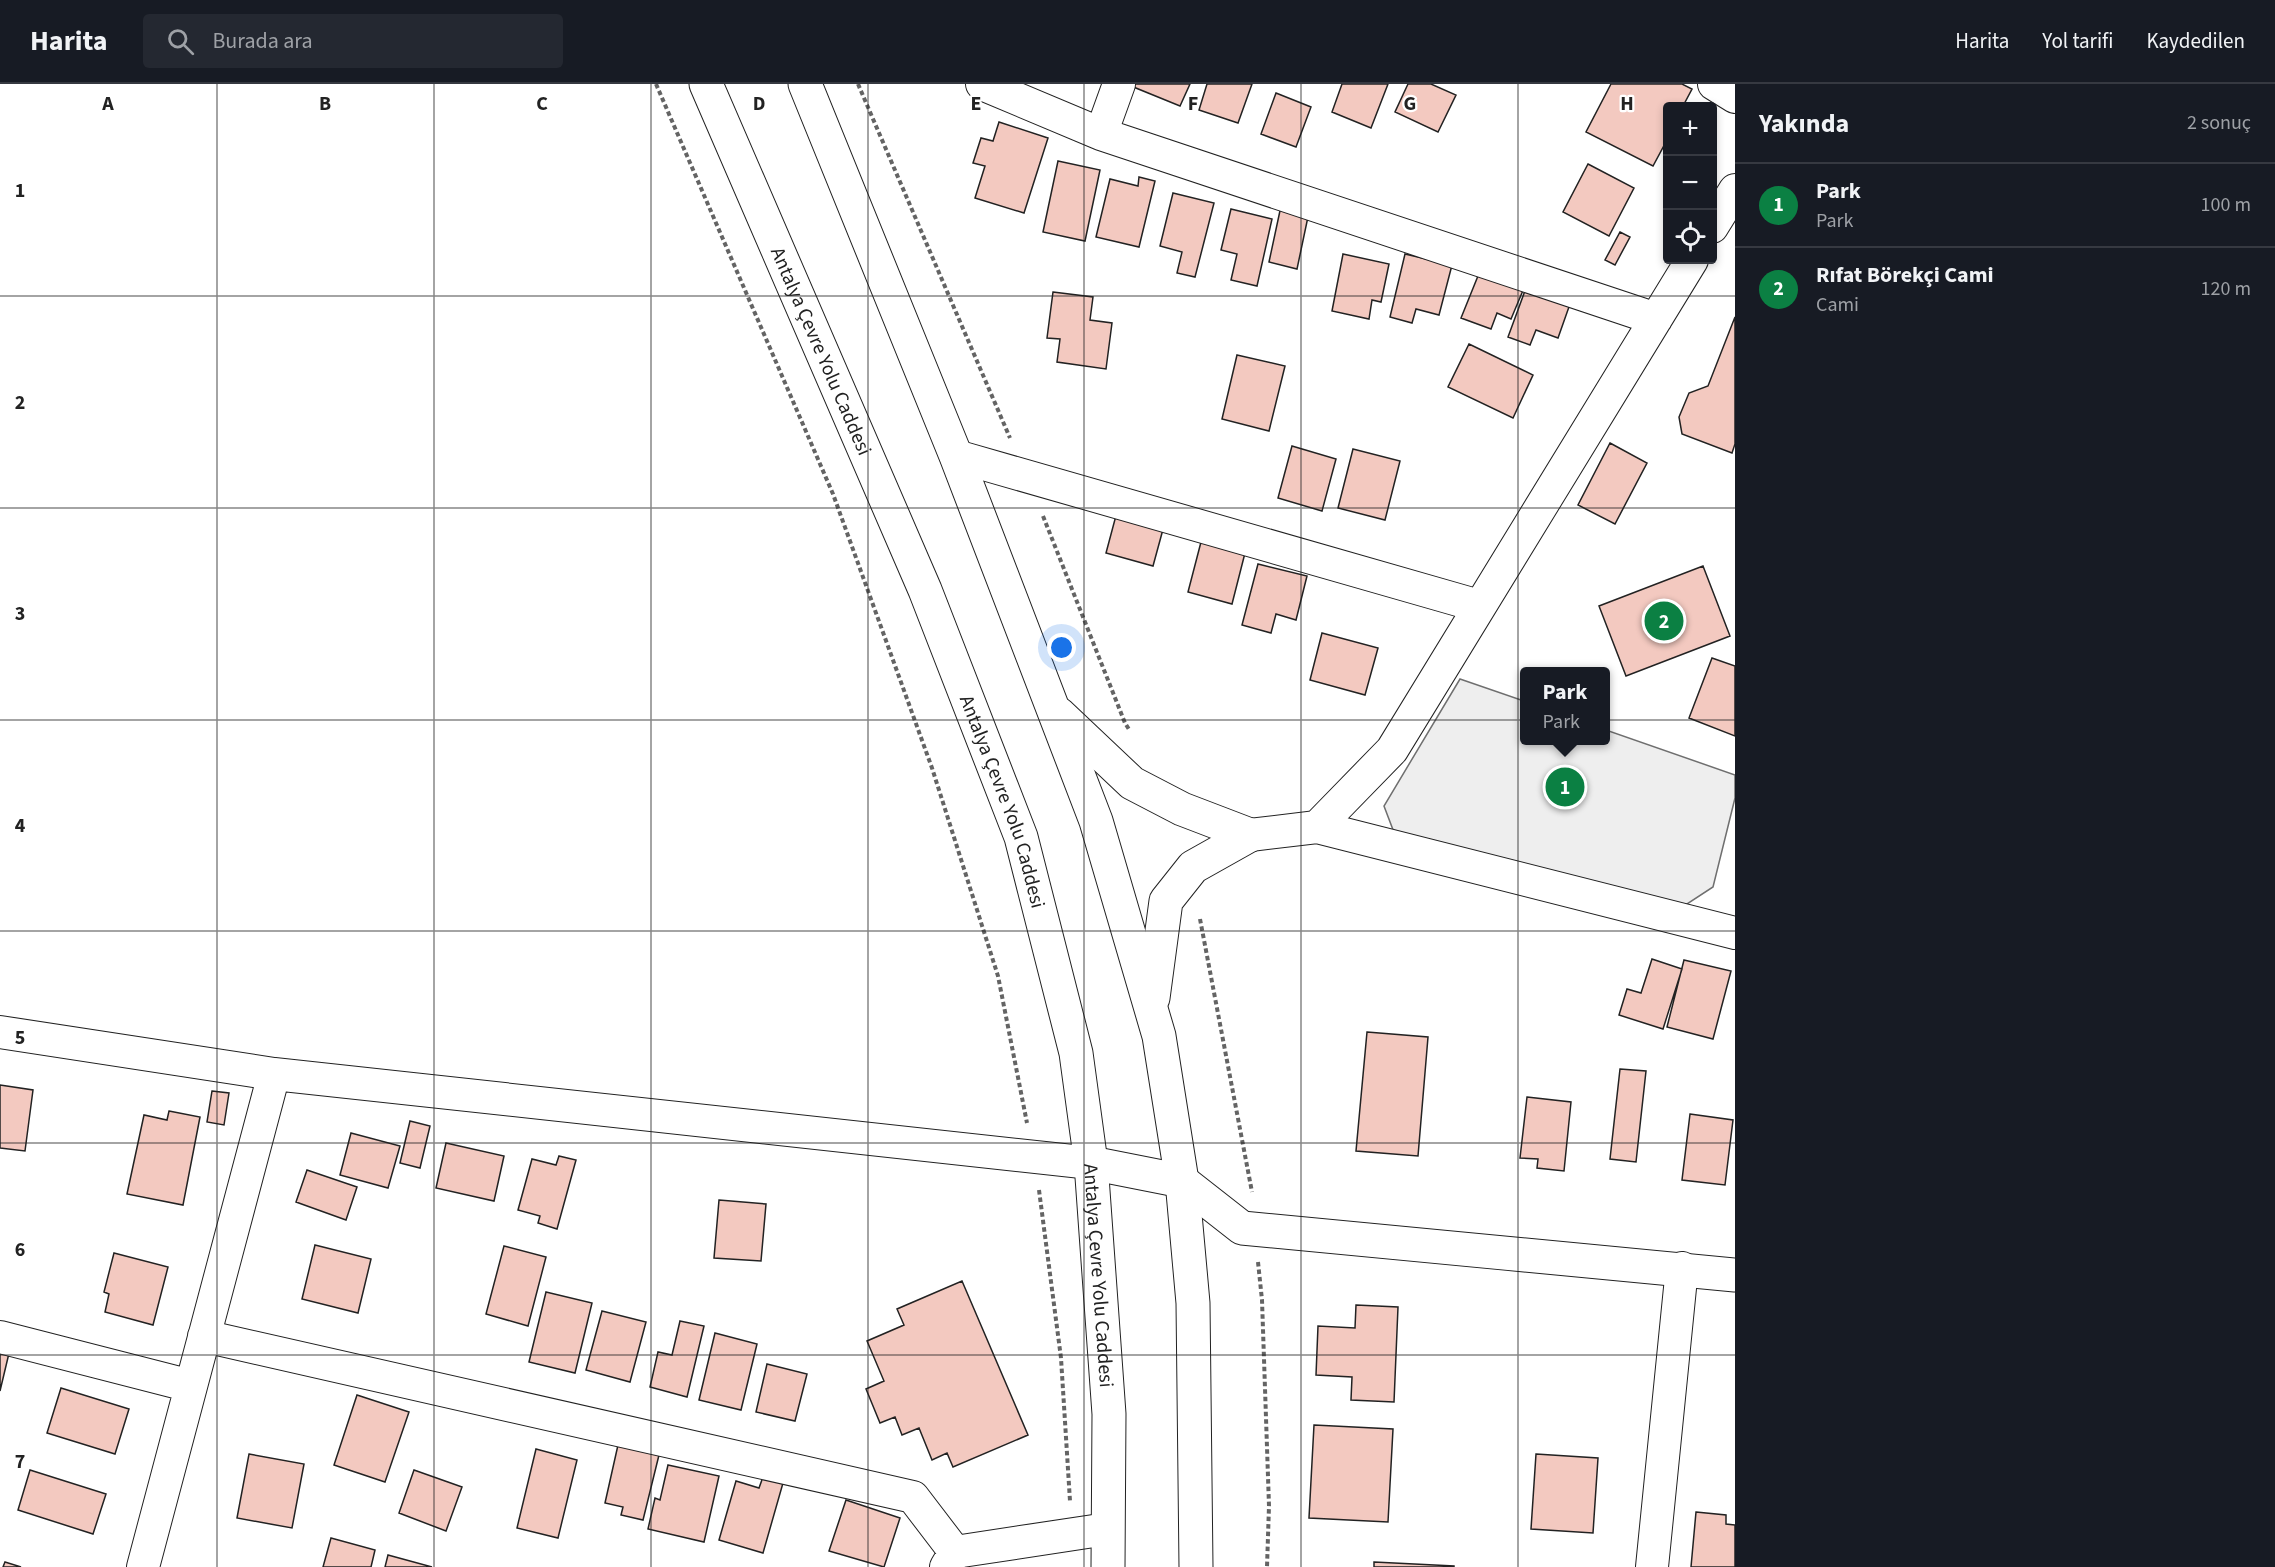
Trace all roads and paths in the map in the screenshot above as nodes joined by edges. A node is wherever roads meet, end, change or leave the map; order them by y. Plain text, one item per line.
1 (656, 84) edge
2 (706, 84) edge
3 (805, 84) edge
4 (858, 84) edge
5 (982, 84) edge
6 (1119, 84) edge
7 (1714, 84) edge
8 (1735, 97) edge
9 (1101, 134) junction
10 (1735, 190) edge
11 (1717, 220) edge
12 (1690, 264) edge
13 (1656, 319) junction
14 (956, 456) junction
15 (1026, 476) junction
16 (1479, 606) junction
17 (1052, 706) junction
18 (1131, 732) dead end
19 (1317, 827) junction
20 (1250, 835) junction
21 (1185, 877) junction
22 (1735, 933) edge
23 (1151, 1008) junction
24 (0, 1032) edge
25 (274, 1074) junction
26 (1034, 1156) junction
27 (1091, 1164) junction
28 (1182, 1180) junction
29 (1255, 1229) junction
30 (1682, 1268) junction
31 (1735, 1275) edge
32 (204, 1336) junction
33 (0, 1337) edge
34 (191, 1386) junction
35 (1107, 1530) junction
36 (1072, 1535) junction
37 (951, 1559) edge
38 (143, 1567) edge
39 (1108, 1567) edge
40 (1196, 1567) edge
41 (1268, 1567) edge
42 (1652, 1567) edge

1 - 26 path
2 - 27 main road, Antalya Çevre Yolu Caddesi
3 - 14 main road
4 - 15 path
5 - 9 street
6 - 9 street
7 - 8 street
9 - 13 street
10 - 11 street
12 - 13 street
13 - 16 street
14 - 15 street
14 - 17 main road
15 - 16 street
15 - 18 path
16 - 19 street
17 - 20 main road
17 - 23 main road
19 - 20 street
19 - 22 street
20 - 21 main road
21 - 23 main road
21 - 29 path
23 - 28 main road
24 - 25 street
25 - 26 street
25 - 32 street
26 - 27 street
26 - 36 path
27 - 28 main road
27 - 35 main road, Antalya Çevre Yolu Caddesi
28 - 29 main road
28 - 40 main road
29 - 30 main road
29 - 41 path
30 - 31 main road
30 - 42 street
32 - 34 street
32 - 37 street
33 - 34 street
34 - 38 street
35 - 36 street
35 - 39 main road, Antalya Çevre Yolu Caddesi
36 - 37 street

